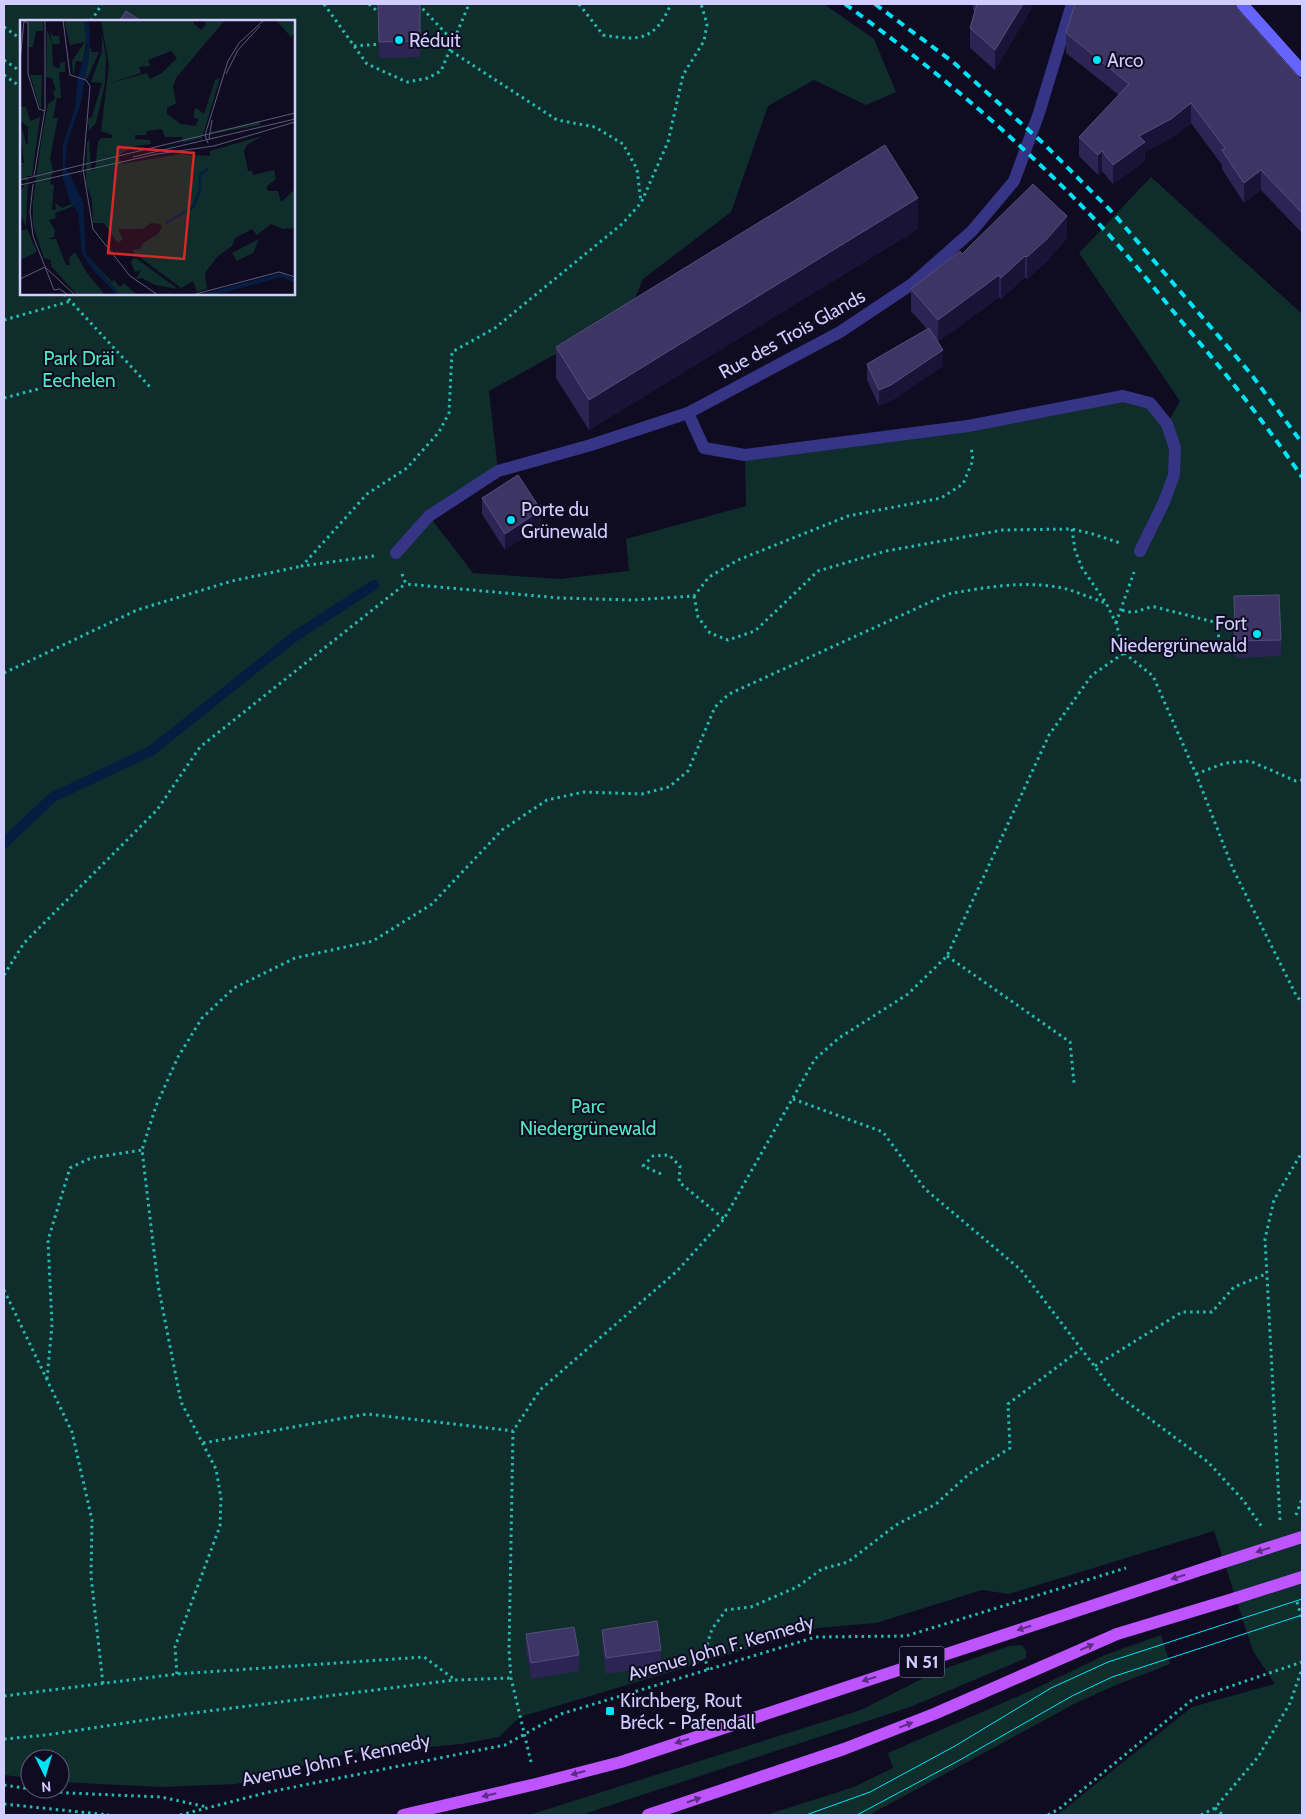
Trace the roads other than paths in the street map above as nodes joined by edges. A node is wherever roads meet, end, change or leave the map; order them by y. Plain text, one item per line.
1 (1072, 4) edge
2 (1242, 4) edge
3 (1302, 71) edge
4 (688, 413) junction
5 (1140, 551) road end
6 (396, 553) road end
7 (1302, 1537) edge
8 (1302, 1577) edge
9 (403, 1815) edge
10 (648, 1815) edge

1 - 4 street, Rue des Trois Glands
2 - 3 main road
4 - 5 street
4 - 6 street, Rue des Trois Glands
7 -> 9 main road, N 51, bridge
10 -> 8 main road, bridge

